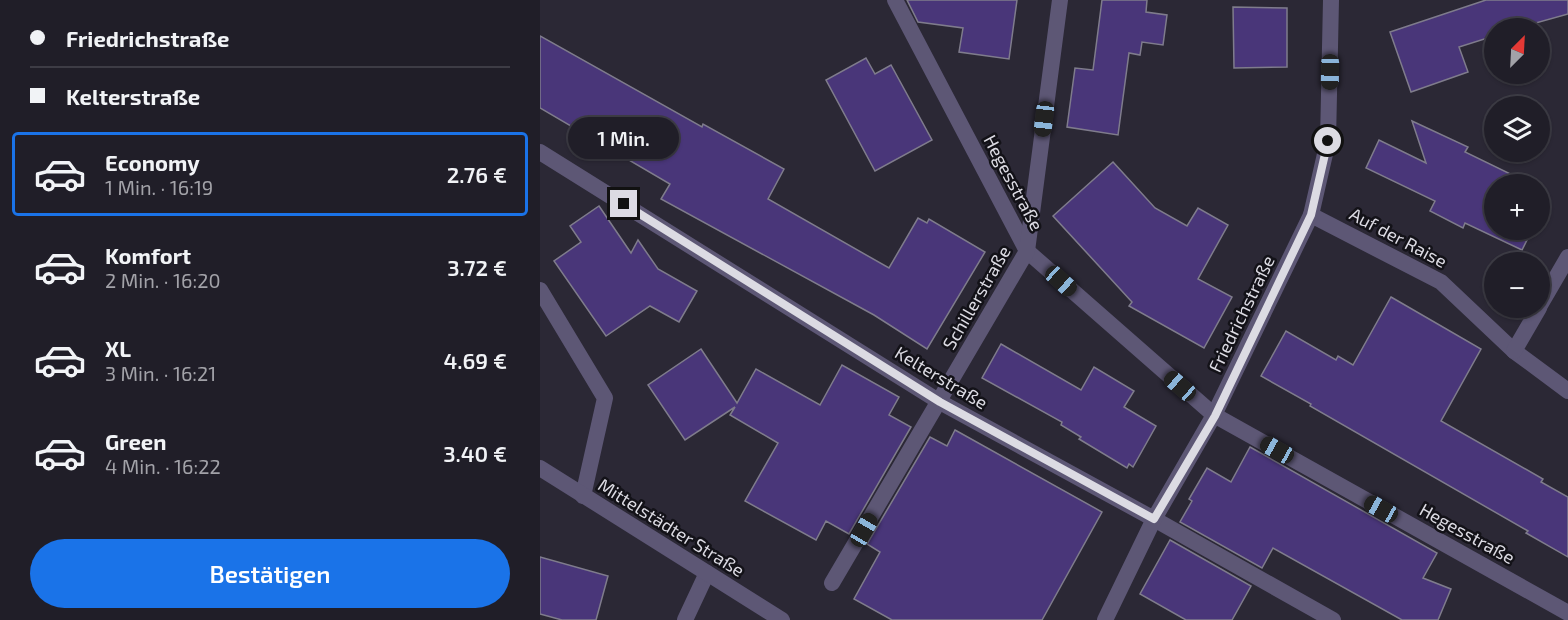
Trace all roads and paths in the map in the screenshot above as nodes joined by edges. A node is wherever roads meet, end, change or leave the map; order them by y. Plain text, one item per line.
1 (895, 0) edge
2 (1060, 0) edge
3 (1331, 0) edge
4 (540, 152) edge
5 (1311, 215) junction
6 (1027, 251) junction
7 (1568, 257) edge
8 (1550, 288) edge
9 (540, 290) edge
10 (1533, 318) edge
11 (1514, 351) junction
12 (1568, 391) edge
13 (940, 402) junction
14 (1215, 416) junction
15 (540, 468) edge
16 (583, 496) junction
17 (1154, 519) junction
18 (707, 573) junction
19 (832, 583) dead end
20 (1568, 614) edge
21 (685, 620) edge
22 (782, 620) edge
23 (1105, 620) edge
24 (1334, 620) edge

1 - 6 street, Hegesstraße
2 - 6 street, Schillerstraße
3 - 5 street, Friedrichstraße
4 - 13 street, Kelterstraße
5 - 11 street, Auf der Raise
5 - 14 street, Friedrichstraße
6 - 13 street, Schillerstraße
6 - 14 street, Hegesstraße
7 - 8 street
9 - 16 street
10 - 11 street
11 - 12 street, Auf der Raise
13 - 17 street, Kelterstraße
13 - 19 street, Schillerstraße
14 - 17 street, Friedrichstraße
14 - 20 street, Hegesstraße
15 - 16 street, Mittelstädter Straße
16 - 18 street, Mittelstädter Straße
17 - 23 street, Friedrichstraße
17 - 24 street, Kelterstraße
18 - 21 street
18 - 22 street, Mittelstädter Straße

